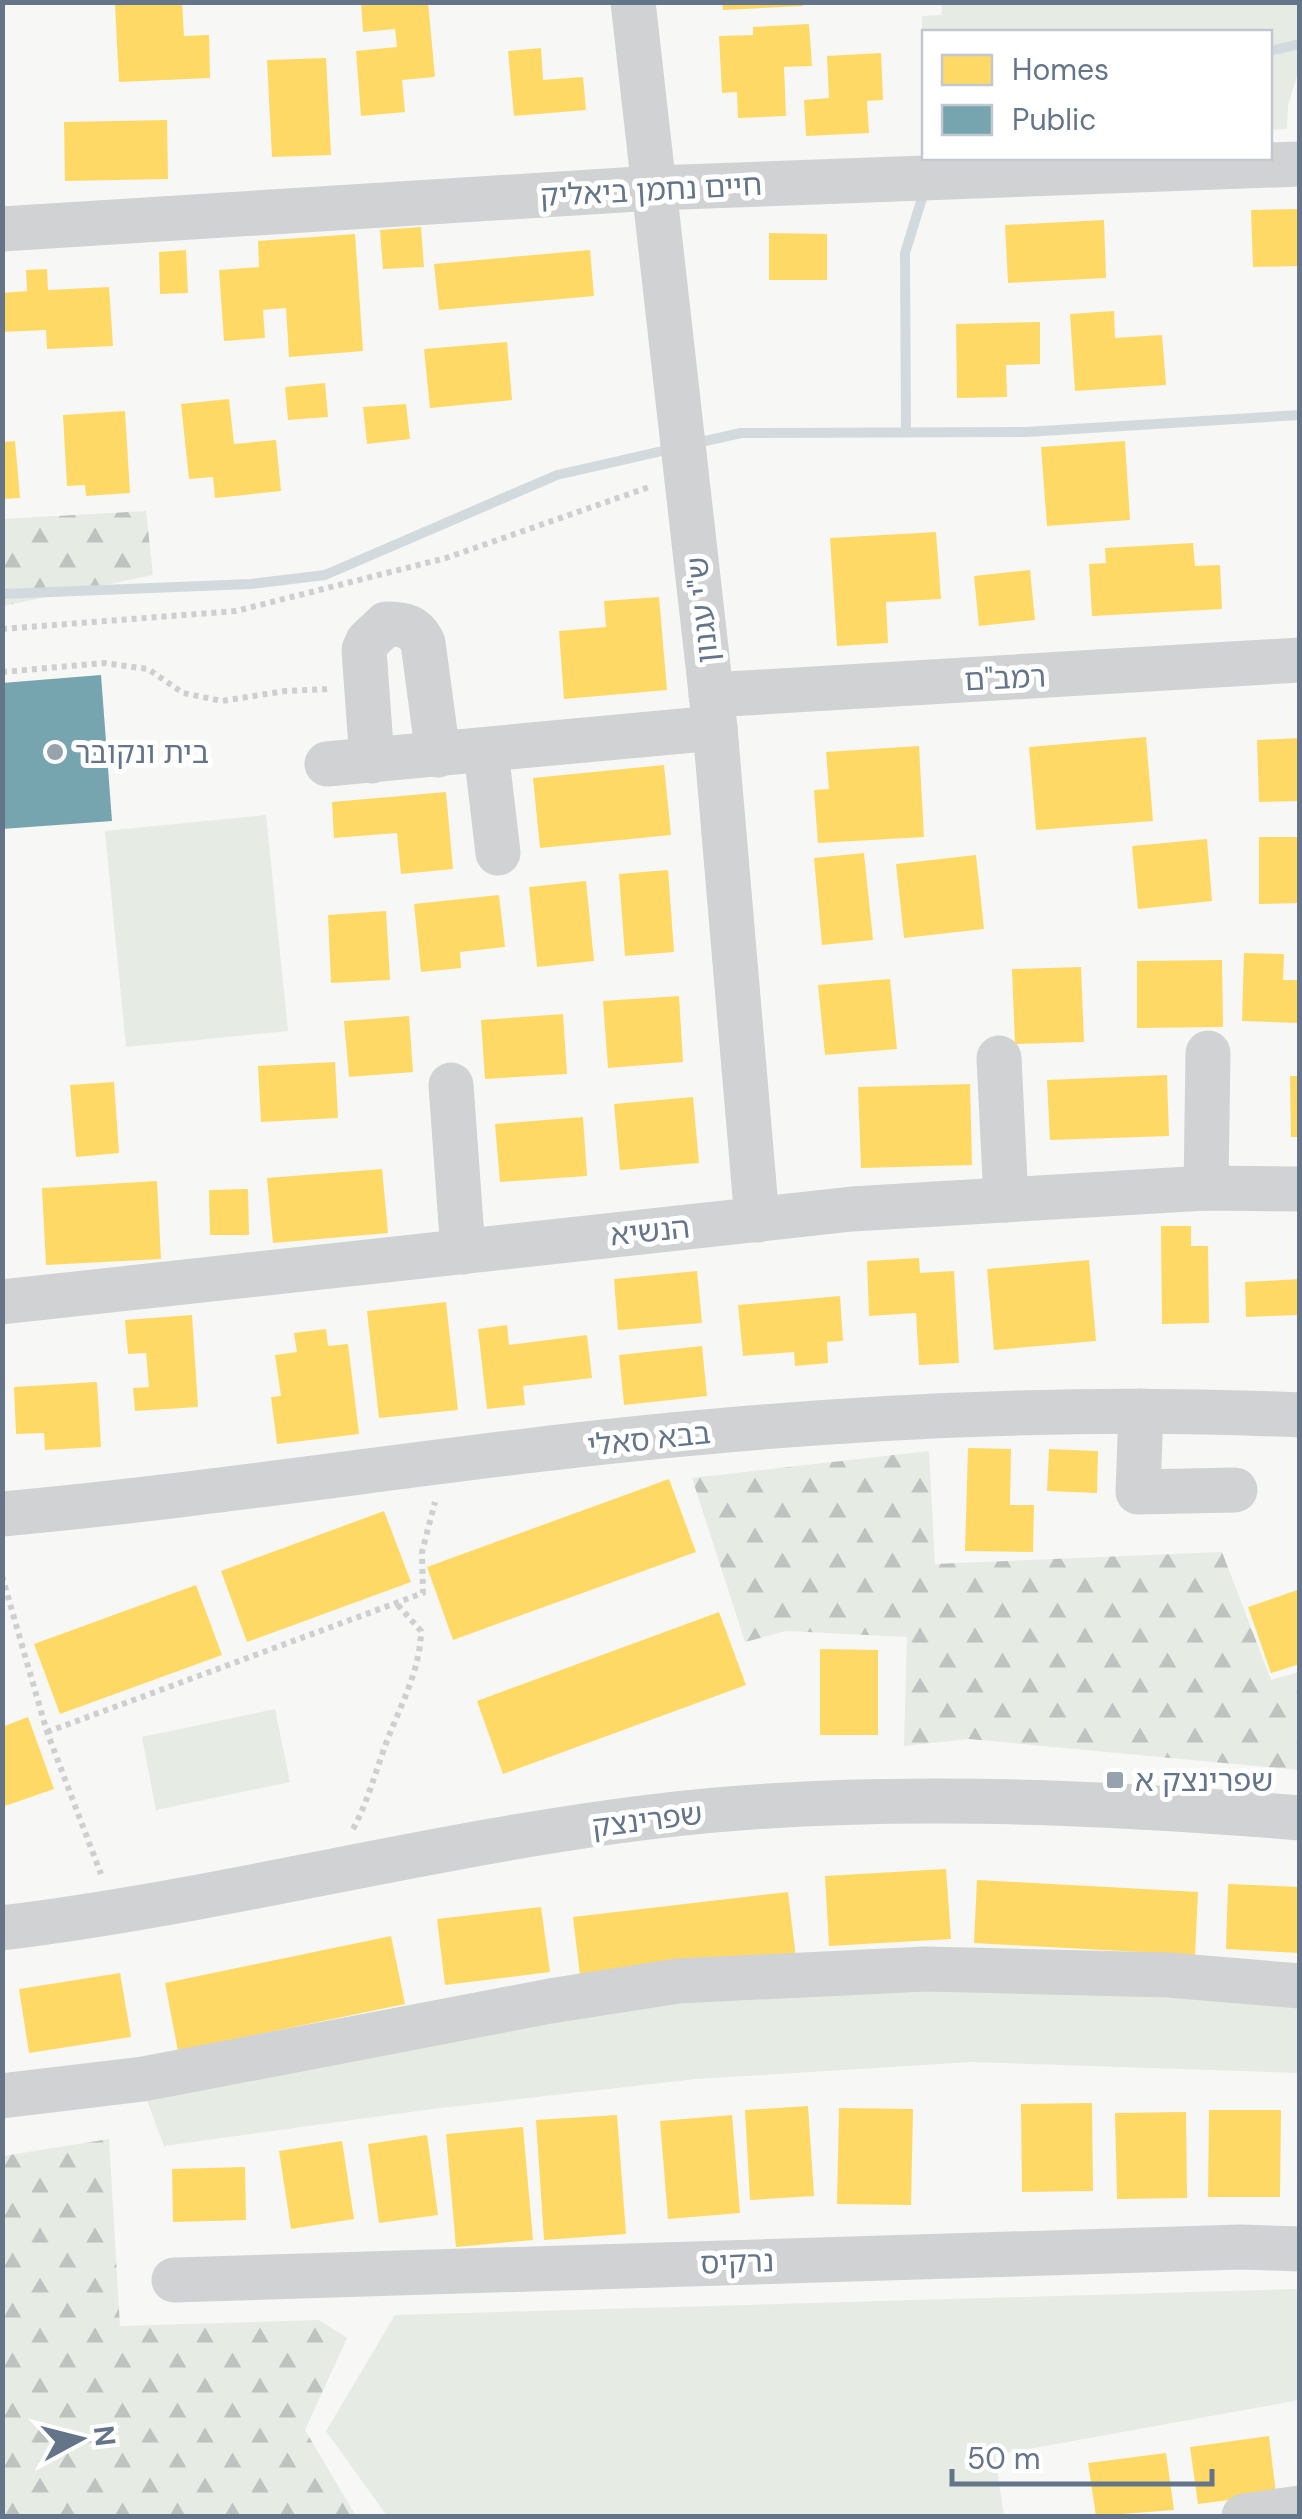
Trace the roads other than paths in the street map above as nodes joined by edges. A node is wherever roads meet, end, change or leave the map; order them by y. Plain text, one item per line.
1 (634, 2) edge
2 (1300, 164) edge
3 (654, 188) junction
4 (2, 229) edge
5 (1300, 660) edge
6 (713, 712) junction
7 (486, 752) junction
8 (438, 756) junction
9 (372, 760) junction
10 (326, 764) dead end
11 (498, 854) dead end
12 (1208, 1054) dead end
13 (999, 1058) dead end
14 (450, 1085) dead end
15 (1206, 1188) junction
16 (1300, 1189) edge
17 (1006, 1200) junction
18 (757, 1220) junction
19 (463, 1252) junction
20 (2, 1302) edge
21 (1141, 1410) junction
22 (1300, 1415) edge
23 (1235, 1490) dead end
24 (2, 1514) edge
25 (1300, 1818) edge
26 (2, 1928) edge
27 (1300, 1986) edge
28 (2, 2096) edge
29 (1300, 2248) edge
30 (174, 2280) dead end
31 (1300, 2508) edge
32 (1244, 2516) edge

1 - 3 street, ש"י עגנון
2 - 3 street, חיים נחמן ביאליק
3 - 4 street, חיים נחמן ביאליק
3 - 6 street, ש"י עגנון
5 - 6 street, רמב"ם
6 - 7 street, רמב"ם
6 - 18 street, ש"י עגנון
7 - 8 street, רמב"ם
7 - 11 street
8 - 9 street, רמב"ם
8 - 9 street
9 - 10 street, רמב"ם
12 - 15 street
13 - 17 street
14 - 19 street
15 - 16 street, הנשיא
15 - 17 street, הנשיא
17 - 18 street, הנשיא
18 - 19 street, הנשיא
19 - 20 street, הנשיא
21 - 22 street, בבא סאלי
21 - 23 street
21 - 24 street, בבא סאלי
25 - 26 street, שפרינצק
27 - 28 street
29 - 30 street, נרקיס
31 - 32 street

